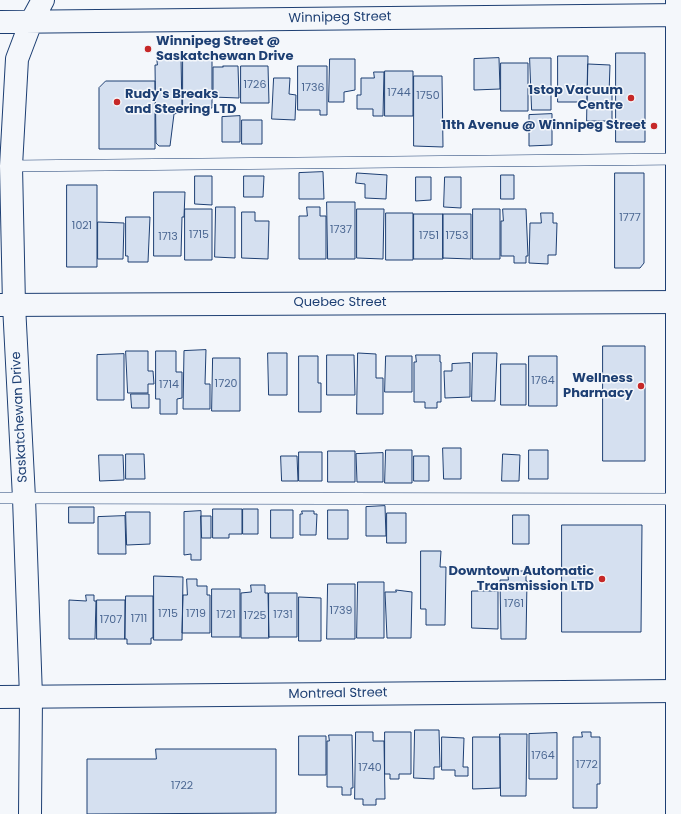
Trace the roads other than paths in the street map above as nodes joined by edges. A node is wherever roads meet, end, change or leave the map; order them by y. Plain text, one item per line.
1 (43, 0) edge
2 (678, 10) edge
3 (0, 22) edge
4 (31, 22) junction
5 (679, 159) edge
6 (11, 166) junction
7 (679, 302) edge
8 (7, 305) edge
9 (0, 498) edge
10 (24, 498) junction
11 (677, 499) junction
12 (676, 690) junction
13 (0, 697) edge
14 (31, 698) junction
15 (30, 814) edge
16 (677, 814) edge

1 - 4 street, Saskatchewan Drive
2 - 4 street, Winnipeg Street
2 - 5 street
3 - 4 street, Winnipeg Street
4 - 6 street, Saskatchewan Drive
5 - 6 lane
5 - 7 street
6 - 8 street, Saskatchewan Drive
7 - 8 street, Quebec Street
7 - 11 street
8 - 10 street, Saskatchewan Drive
9 - 10 lane
10 - 11 lane
10 - 14 street, Saskatchewan Drive
11 - 12 street
12 - 14 street, Montreal Street
12 - 16 street
13 - 14 street, Montreal Street
14 - 15 street, Saskatchewan Drive

